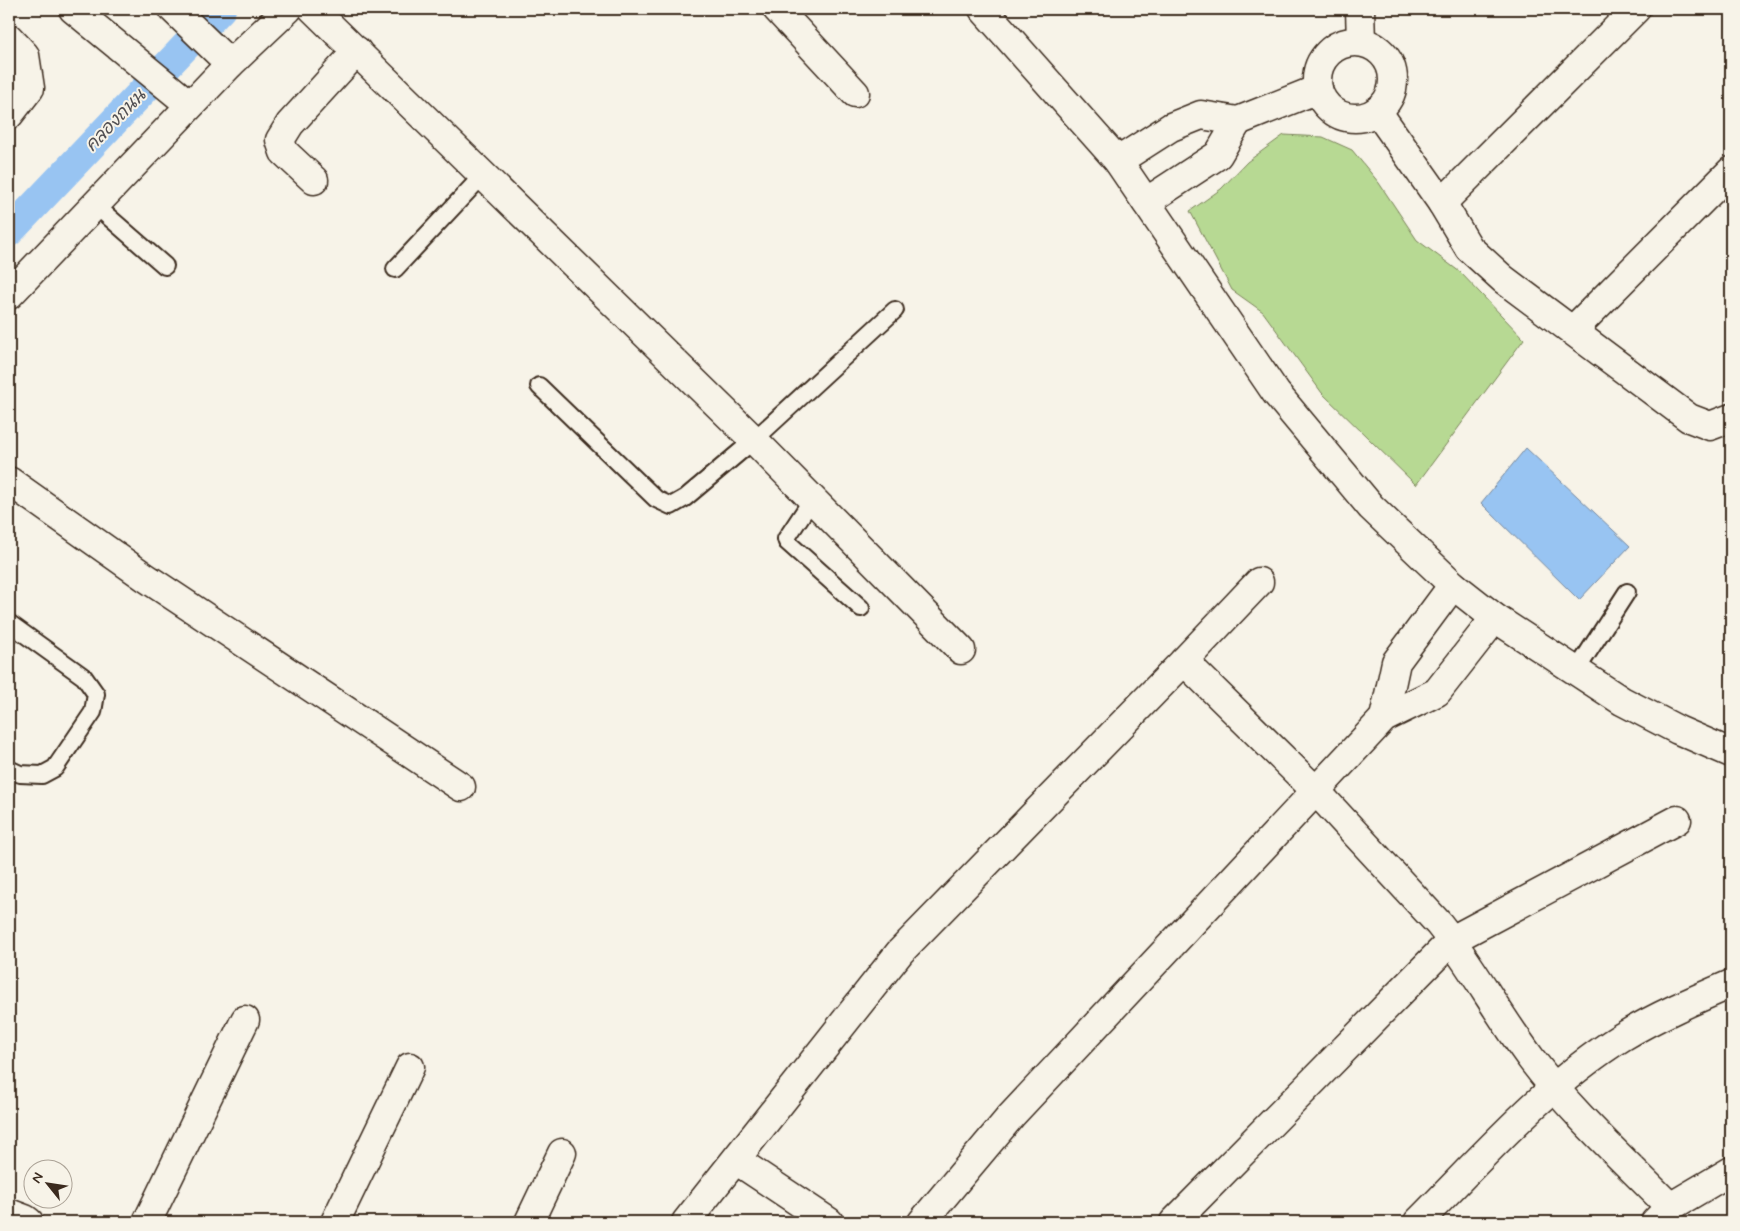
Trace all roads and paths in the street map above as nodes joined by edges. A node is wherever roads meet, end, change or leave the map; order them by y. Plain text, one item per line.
1 (73, 9) edge
2 (173, 9) edge
3 (288, 9) edge
4 (313, 9) edge
5 (983, 9) edge
6 (1360, 9) edge
7 (1636, 9) edge
8 (786, 12) edge
9 (9, 38) edge
10 (1361, 42) junction
11 (357, 51) junction
12 (222, 57) junction
13 (1318, 89) junction
14 (856, 93) dead end
15 (190, 104) junction
16 (1377, 111) junction
17 (9, 115) edge
18 (1238, 122) junction
19 (1118, 161) junction
20 (1731, 172) edge
21 (484, 175) junction
22 (314, 180) dead end
23 (1146, 202) junction
24 (1442, 203) junction
25 (94, 205) junction
26 (165, 266) dead end
27 (395, 269) dead end
28 (9, 294) edge
29 (895, 310) dead end
30 (1573, 330) junction
31 (539, 386) dead end
32 (1731, 418) edge
33 (754, 440) junction
34 (9, 481) edge
35 (813, 498) junction
36 (1259, 582) dead end
37 (1453, 585) junction
38 (1627, 592) dead end
39 (861, 608) dead end
40 (1495, 618) junction
41 (9, 623) edge
42 (961, 650) dead end
43 (1184, 662) junction
44 (1576, 671) junction
45 (1384, 718) junction
46 (1731, 753) edge
47 (9, 769) edge
48 (461, 787) dead end
49 (1316, 792) junction
50 (1677, 820) dead end
51 (1452, 940) junction
52 (1731, 984) edge
53 (245, 1020) dead end
54 (410, 1067) dead end
55 (1554, 1089) junction
56 (562, 1153) dead end
57 (736, 1160) junction
58 (1731, 1171) edge
59 (9, 1213) edge
60 (1662, 1215) edge
61 (29, 1222) edge
62 (147, 1222) edge
63 (335, 1222) edge
64 (529, 1222) edge
65 (686, 1222) edge
66 (829, 1222) edge
67 (922, 1222) edge
68 (1174, 1222) edge
69 (1418, 1222) edge

1 - 15 street
2 - 12 street
3 - 12 street
4 - 11 street
5 - 19 street
6 - 10 street
7 - 24 street
8 - 14 street
9 - 17 street
10 - 13 street
10 - 16 street
11 - 21 street
11 - 22 street
12 - 15 street
13 - 16 street
13 - 18 street
15 - 25 street
16 - 24 street
18 - 19 street
18 - 23 street
19 - 23 street
20 - 30 street
21 - 27 lane
21 - 33 street
23 - 37 street
24 - 30 street
25 - 26 lane
25 - 28 street
29 - 33 lane
30 - 32 street
31 - 33 lane
33 - 35 street
34 - 48 street
35 - 39 lane
35 - 42 street
36 - 43 street
37 - 40 street
37 - 45 street
38 - 44 lane
40 - 44 street
40 - 45 street
41 - 47 lane
43 - 49 street
43 - 57 street
44 - 46 street
45 - 49 street
49 - 51 street
49 - 67 street
50 - 51 street
51 - 55 street
51 - 68 street
52 - 55 street
53 - 62 street
54 - 63 street
55 - 60 street
55 - 69 street
56 - 64 street
57 - 65 street
57 - 66 street
58 - 60 street
59 - 61 street

